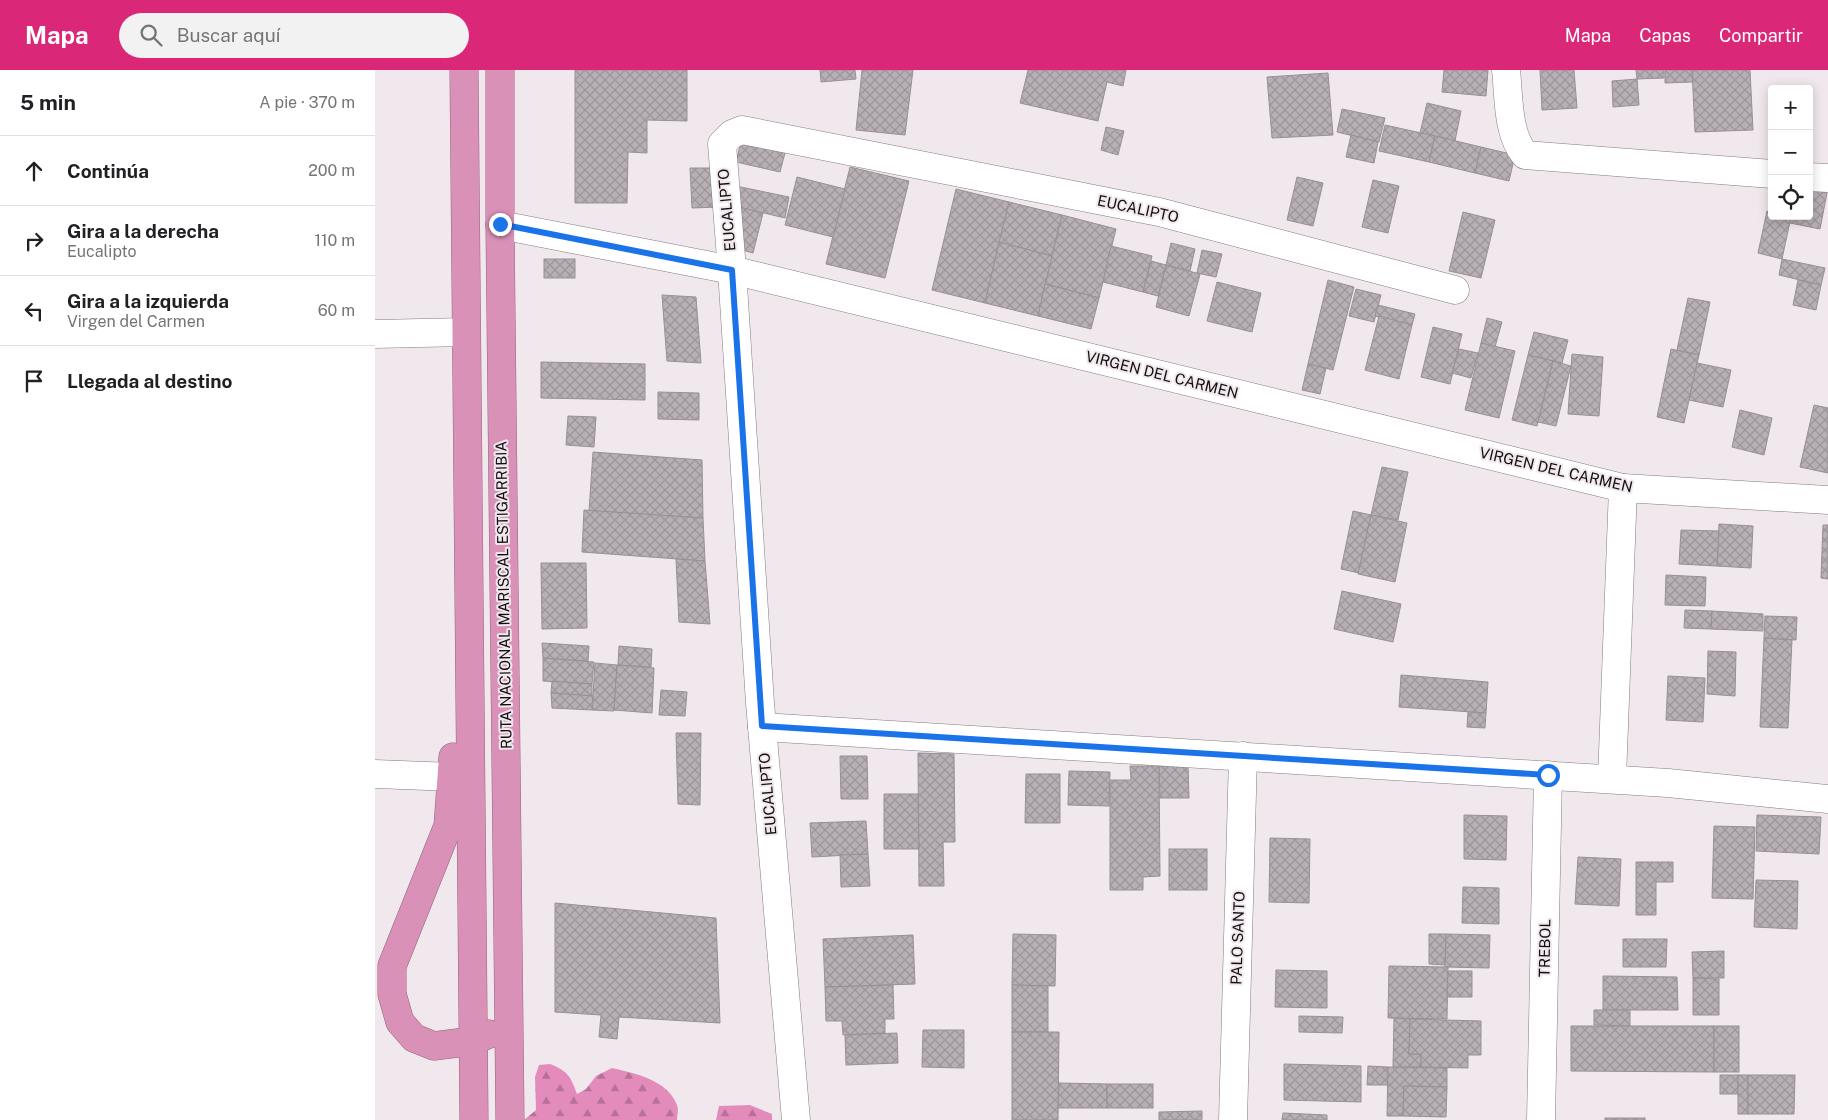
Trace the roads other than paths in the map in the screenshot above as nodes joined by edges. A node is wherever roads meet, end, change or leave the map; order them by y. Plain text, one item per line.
1 (464, 70) edge
2 (500, 70) edge
3 (1506, 70) edge
4 (1768, 174) edge
5 (1813, 177) edge
6 (1828, 178) edge
7 (500, 224) junction
8 (732, 270) junction
9 (1455, 290) dead end
10 (466, 332) junction
11 (375, 334) edge
12 (1623, 488) junction
13 (1828, 500) edge
14 (468, 555) junction
15 (762, 726) junction
16 (1243, 756) junction
17 (375, 774) edge
18 (1548, 775) junction
19 (453, 776) junction
20 (1612, 779) junction
21 (1828, 799) edge
22 (509, 1016) junction
23 (473, 1042) junction
24 (474, 1120) edge
25 (510, 1120) edge
26 (796, 1120) edge
27 (1233, 1120) edge
28 (1541, 1120) edge

1 - 10 highway
2 - 7 highway, RUTA NACIONAL MARISCAL ESTIGARRIBIA
3 - 4 street
5 - 6 street
7 - 8 street, VIRGEN DEL CARMEN
7 - 22 highway, RUTA NACIONAL MARISCAL ESTIGARRIBIA
8 - 9 street, EUCALIPTO
8 - 12 street, VIRGEN DEL CARMEN
8 - 15 street, EUCALIPTO
10 - 11 street
10 - 14 highway
12 - 13 street, VIRGEN DEL CARMEN
12 - 20 street
14 - 19 highway
14 - 23 highway
15 - 16 street
15 - 26 street, EUCALIPTO
16 - 18 street
16 - 27 street, PALO SANTO
17 - 19 street
18 - 20 street
18 - 28 street, TREBOL
19 - 23 highway
20 - 21 street
22 - 23 highway
22 - 25 highway, RUTA NACIONAL MARISCAL ESTIGARRIBIA
23 - 24 highway

